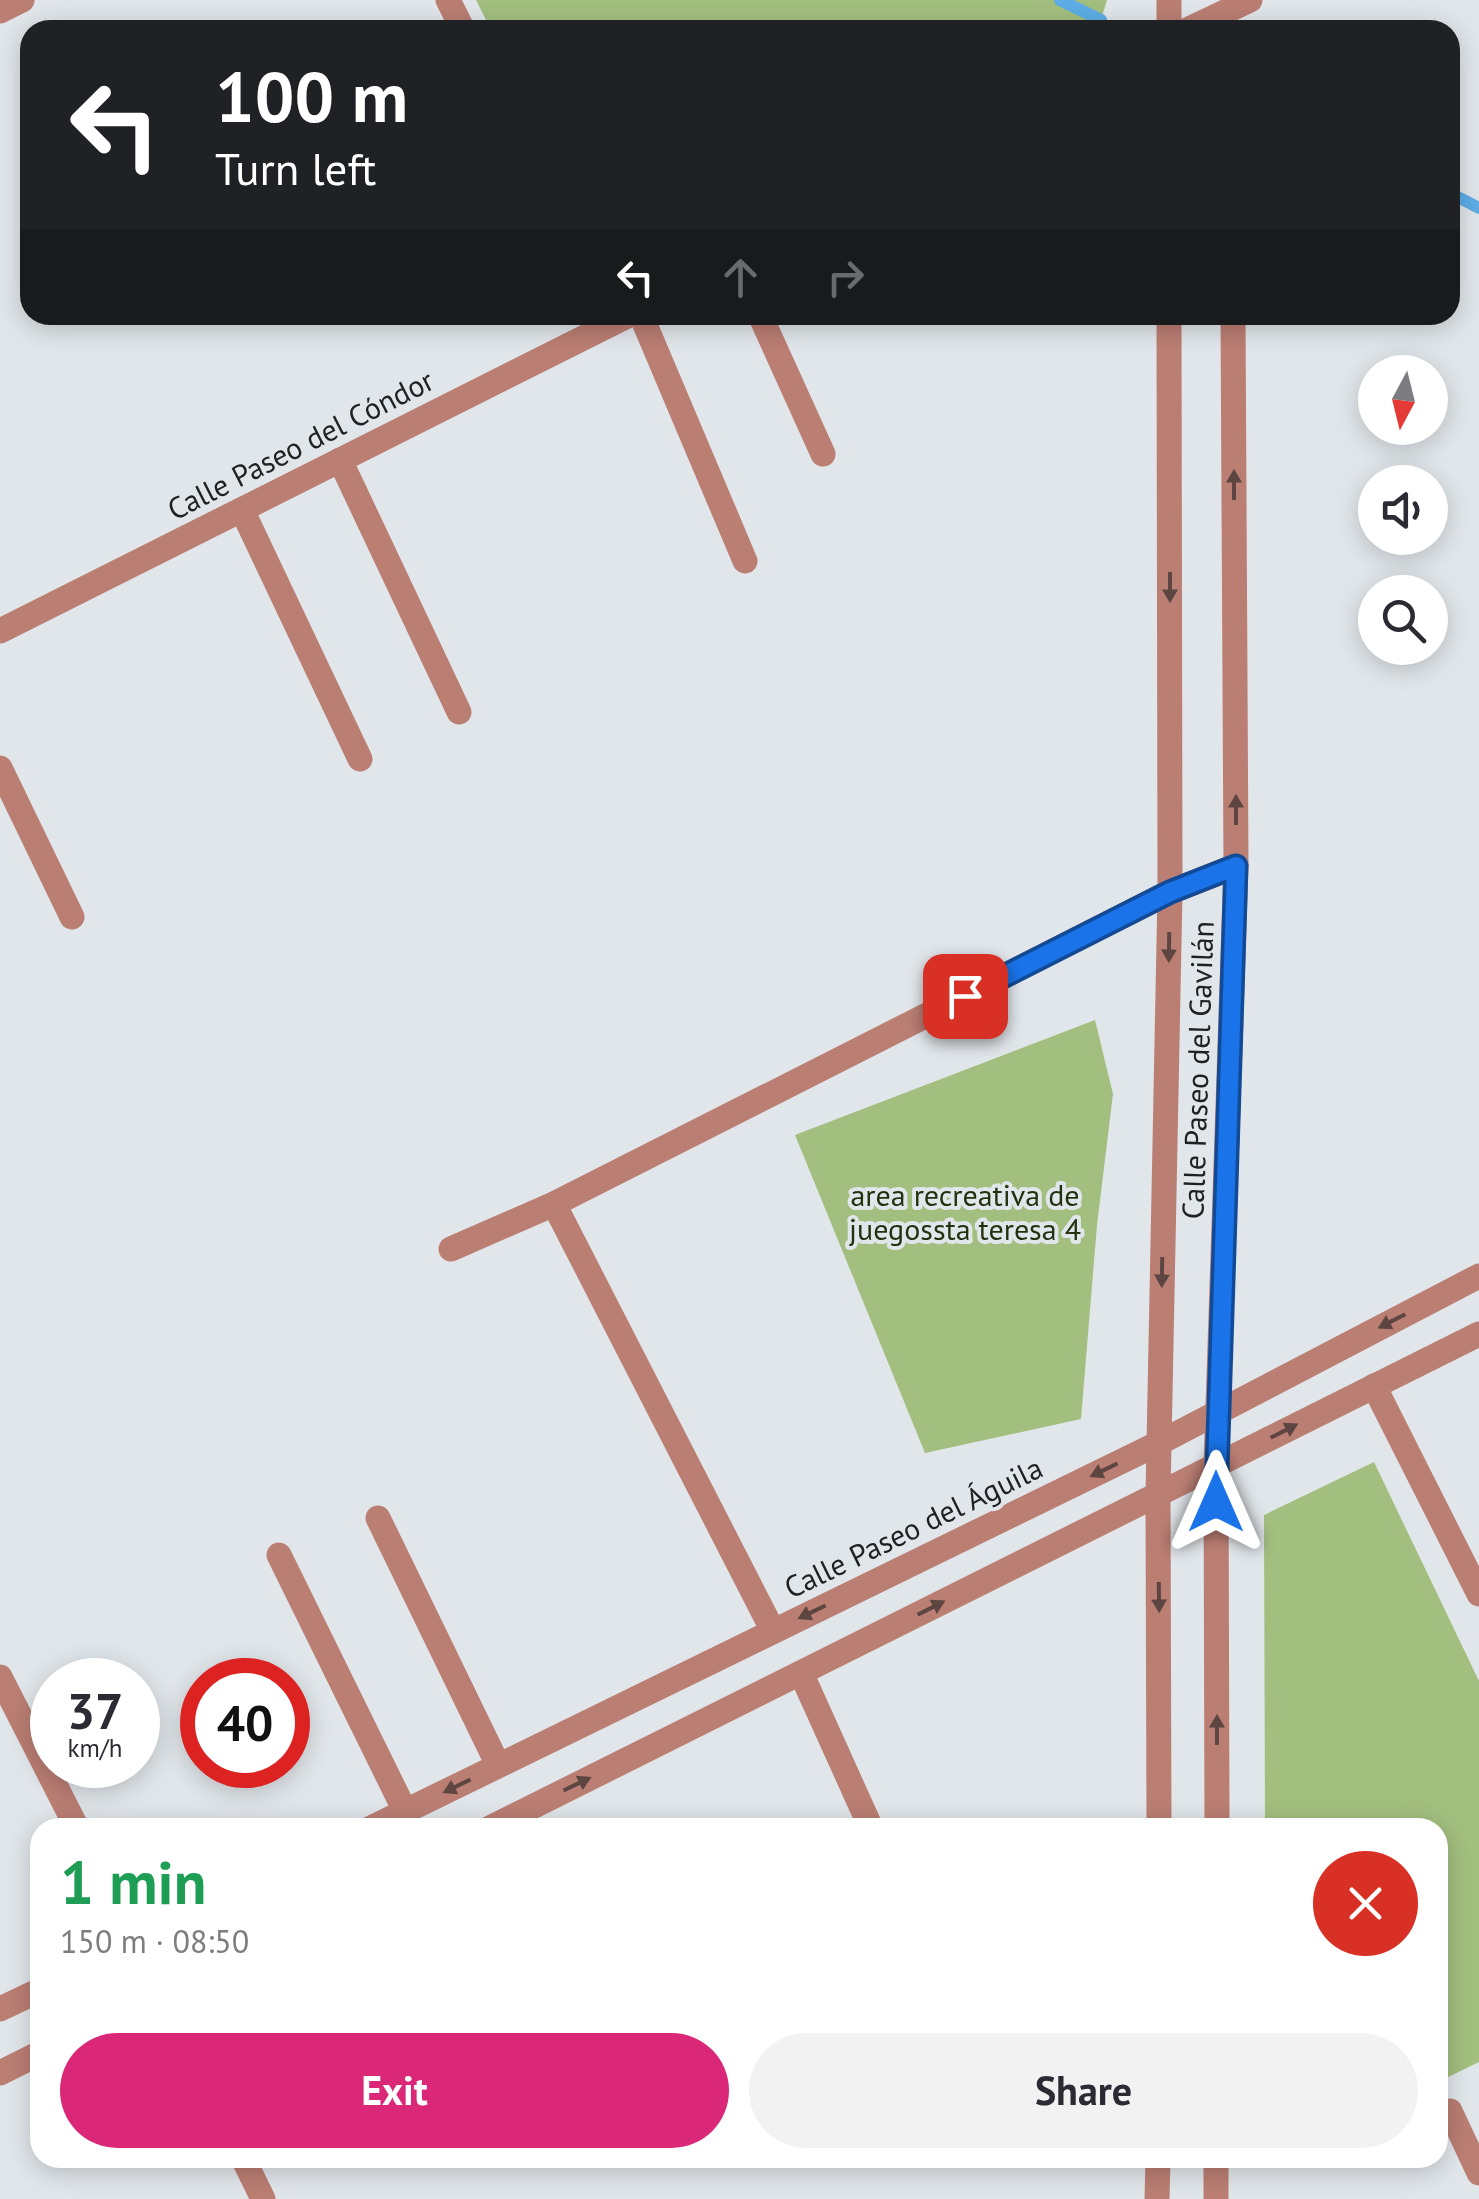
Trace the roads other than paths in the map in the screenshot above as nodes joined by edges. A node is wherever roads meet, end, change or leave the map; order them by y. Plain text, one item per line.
1 (22, 0) edge
2 (1237, 10) edge
3 (0, 11) edge
4 (1212, 20) edge
5 (602, 325) edge
6 (645, 325) edge
7 (765, 325) edge
8 (1169, 325) edge
9 (1233, 325) edge
10 (823, 454) dead end
11 (340, 460) junction
12 (242, 510) junction
13 (745, 561) dead end
14 (0, 631) edge
15 (460, 712) dead end
16 (360, 760) dead end
17 (0, 768) edge
18 (1236, 866) junction
19 (1170, 892) junction
20 (72, 917) dead end
21 (554, 1204) junction
22 (451, 1250) dead end
23 (1479, 1276) edge
24 (1479, 1334) edge
25 (1374, 1386) junction
26 (1218, 1411) junction
27 (1158, 1443) junction
28 (1216, 1466) junction
29 (1158, 1495) junction
30 (378, 1518) dead end
31 (279, 1555) dead end
32 (1479, 1594) edge
33 (773, 1631) junction
34 (800, 1673) junction
35 (0, 1677) edge
36 (498, 1765) junction
37 (405, 1811) junction
38 (72, 1818) edge
39 (391, 1818) edge
40 (529, 1818) edge
41 (866, 1818) edge
42 (1159, 1818) edge
43 (1217, 1818) edge
44 (30, 1995) edge
45 (0, 2010) edge
46 (30, 2058) edge
47 (0, 2072) edge
48 (1450, 2111) dead end
49 (248, 2168) edge
50 (1158, 2168) edge
51 (1216, 2168) edge
52 (1479, 2173) edge
53 (263, 2199) edge
54 (1158, 2199) edge
55 (1216, 2199) edge

1 - 3 street
2 - 4 street
5 - 11 street, Calle Paseo del Cóndor
6 - 13 street
7 - 10 street
8 -> 19 street, Calle Paseo del Gavilán
18 -> 9 street, Calle Paseo del Gavilán
11 - 12 street, Calle Paseo del Cóndor
11 - 15 street
12 - 14 street, Calle Paseo del Cóndor
12 - 16 street
17 - 20 street
18 - 19 street
18 - 26 street, Calle Paseo del Gavilán
19 - 21 street
19 -> 27 street, Calle Paseo del Gavilán
21 - 22 street
21 - 33 street
23 -> 26 street, Calle Paseo del Águila
24 - 25 street
28 -> 25 street
25 - 32 street
26 - 27 street, Calle Paseo del Águila
26 - 28 street, Calle Paseo del Gavilán
27 - 29 street, Calle Paseo del Gavilán
27 -> 33 street, Calle Paseo del Águila
28 - 29 street
43 -> 28 street, Calle Paseo del Gavilán
34 -> 29 street
29 -> 42 street, Calle Paseo del Gavilán
30 - 36 street
31 - 37 street
33 - 36 street, Calle Paseo del Águila
40 -> 34 street
34 - 41 street
35 - 38 street
36 -> 37 street, Calle Paseo del Águila
37 - 39 street, Calle Paseo del Águila
44 - 45 street
46 - 47 street
48 - 52 street
49 - 53 street
50 - 54 street
51 - 55 street

